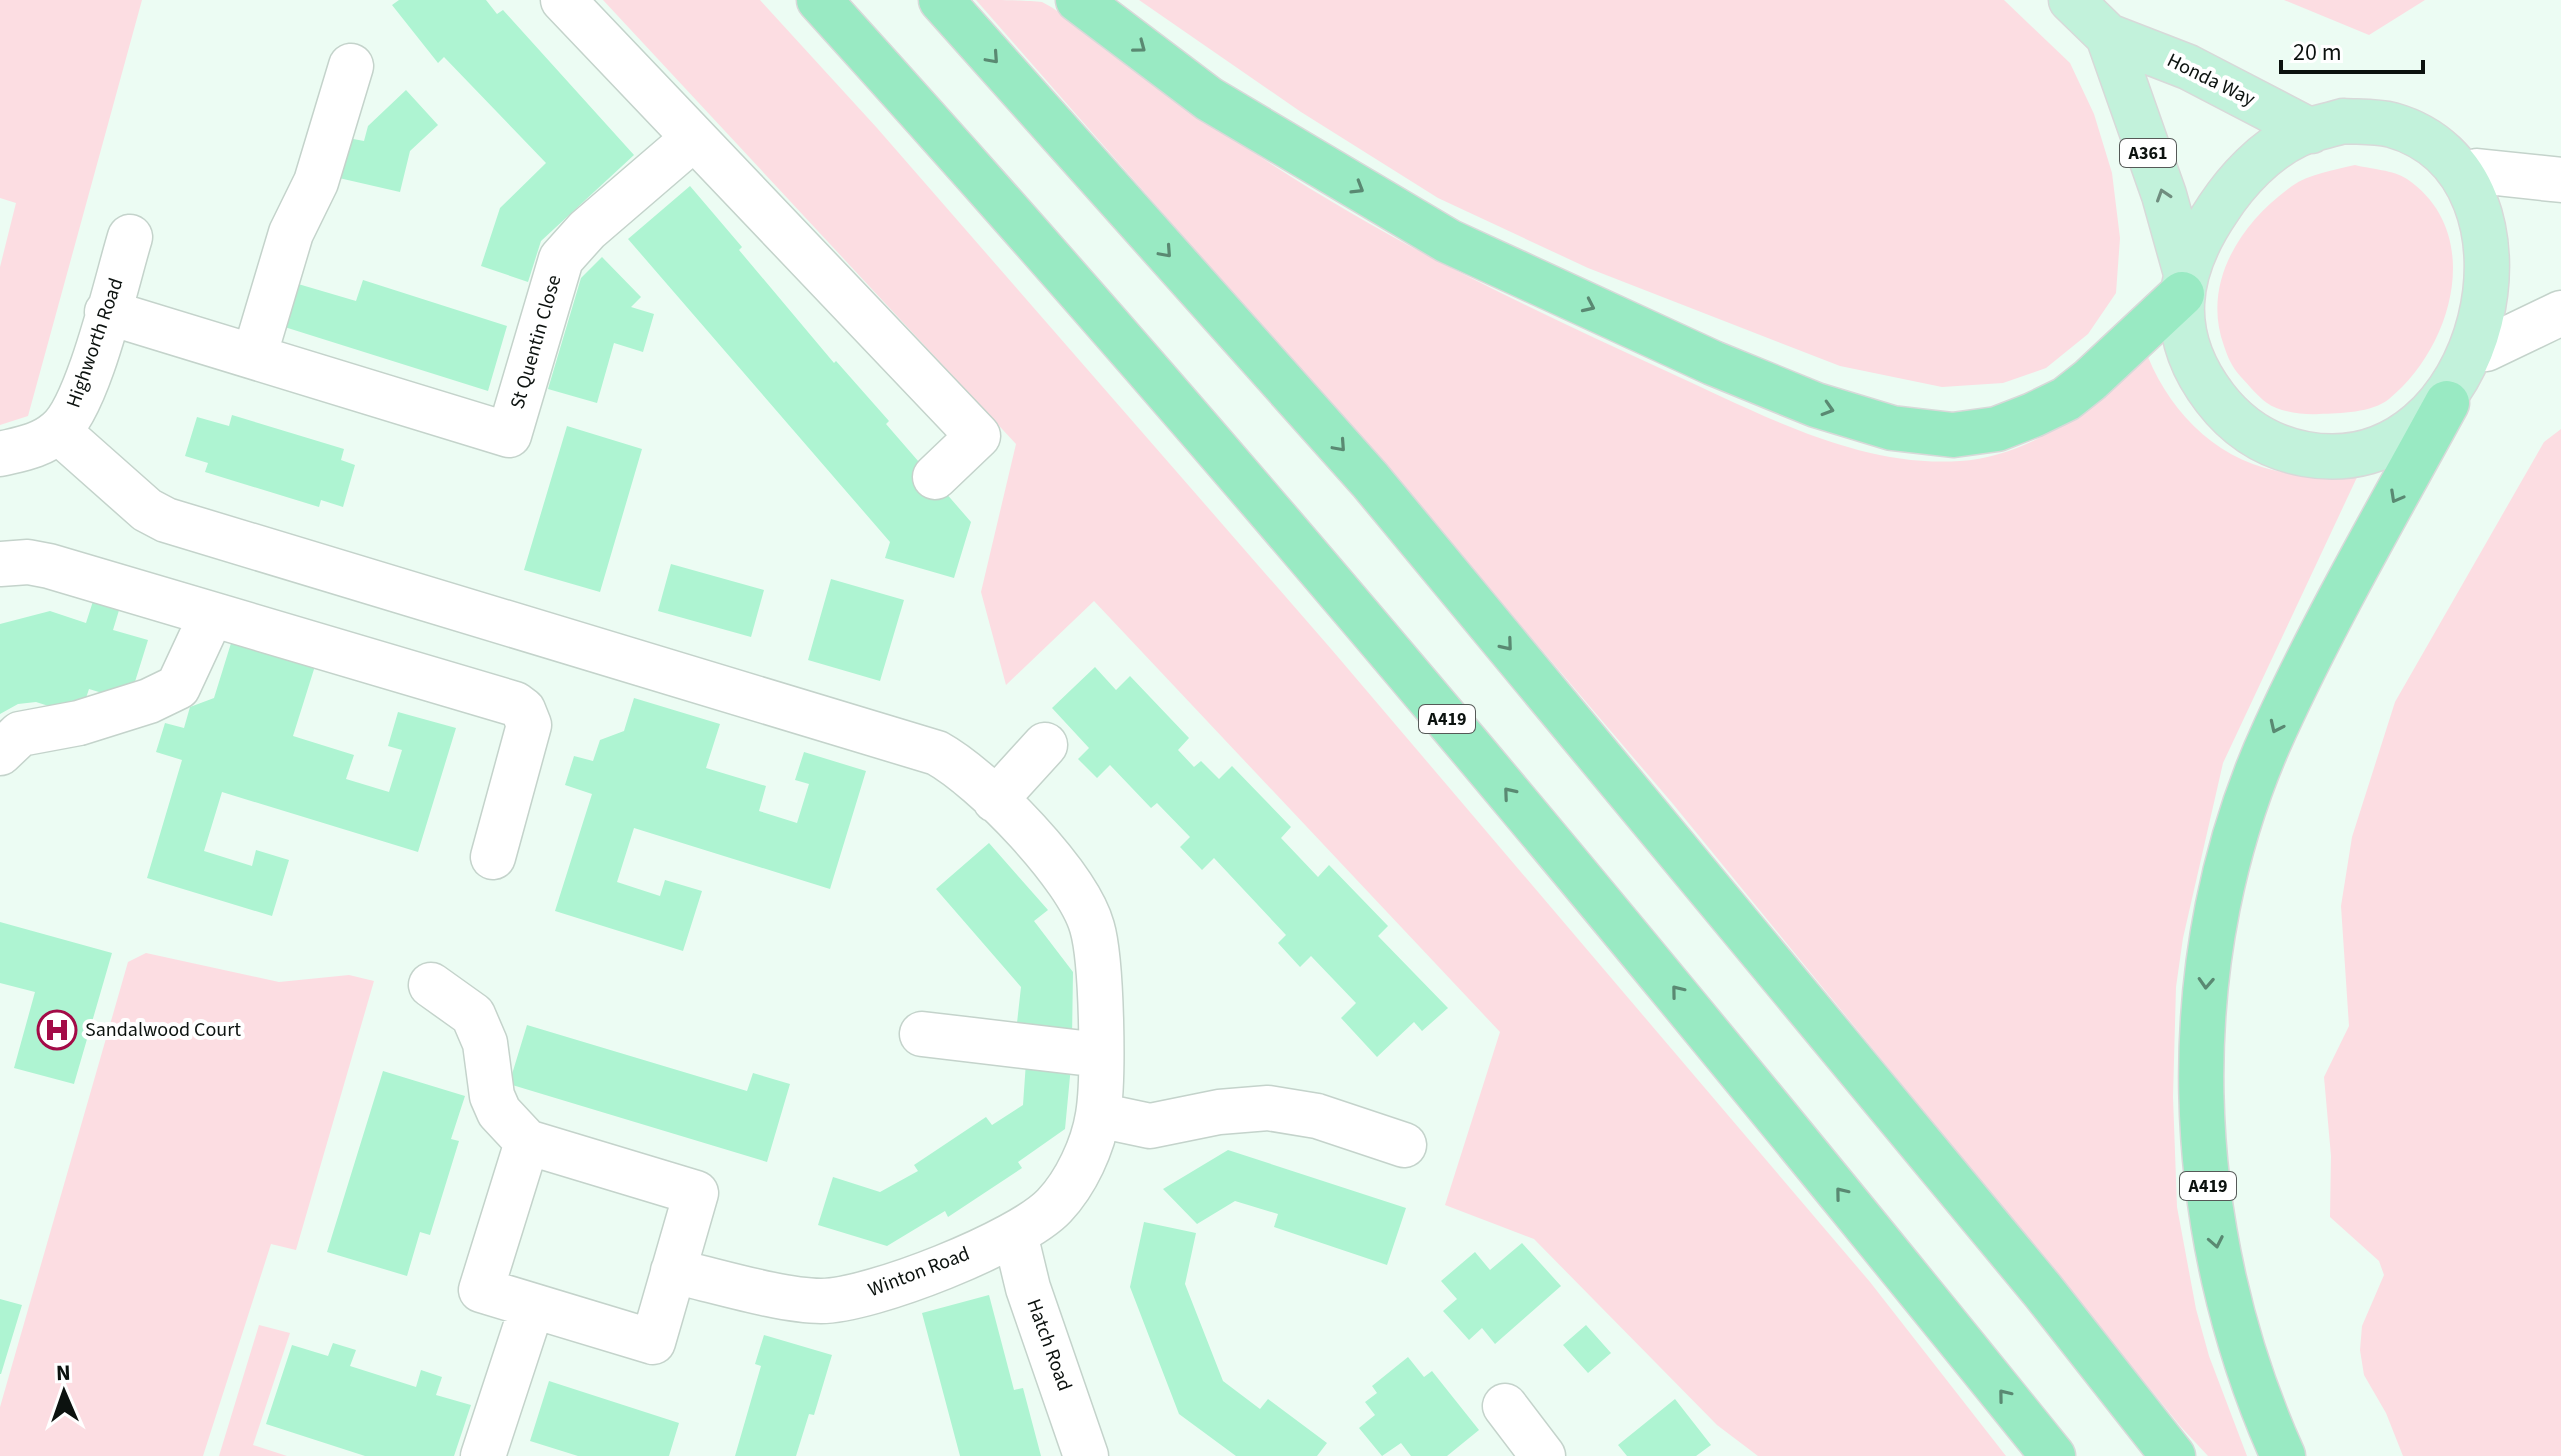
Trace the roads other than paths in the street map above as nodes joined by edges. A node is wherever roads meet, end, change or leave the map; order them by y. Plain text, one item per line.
1 (563, 0) edge
2 (819, 0) edge
3 (941, 0) edge
4 (1078, 0) edge
5 (2071, 0) edge
6 (2108, 36) junction
7 (351, 66) dead end
8 (2311, 131) junction
9 (694, 138) junction
10 (2477, 171) junction
11 (2561, 180) edge
12 (130, 237) dead end
13 (2183, 282) junction
14 (107, 312) junction
15 (2561, 313) edge
16 (2486, 349) junction
17 (254, 357) junction
18 (2447, 403) junction
19 (59, 432) junction
20 (0, 454) edge
21 (935, 477) dead end
22 (0, 564) edge
23 (211, 616) junction
24 (1045, 745) dead end
25 (0, 753) edge
26 (982, 789) junction
27 (493, 857) dead end
28 (431, 985) dead end
29 (922, 1034) dead end
30 (1100, 1055) junction
31 (1098, 1115) junction
32 (527, 1142) junction
33 (1404, 1145) dead end
34 (1015, 1234) junction
35 (673, 1271) junction
36 (532, 1307) junction
37 (1505, 1406) dead end
38 (483, 1456) edge
39 (1086, 1456) edge
40 (1543, 1456) edge
41 (2053, 1456) edge
42 (2173, 1456) edge
43 (2283, 1456) edge

1 - 9 street
41 -> 2 highway, A419
3 -> 42 highway
4 -> 13 highway
5 - 6 main road, Honda Way / A361
6 - 8 main road, Honda Way / A361
13 -> 6 main road, Honda Way / A361
7 - 17 street
8 - 10 main road, Honda Way
8 - 13 main road, Honda Way
9 - 17 street, St Quentin Close
9 - 21 street
10 - 11 street
10 - 16 main road, Honda Way
12 - 14 street, Highworth Road
13 - 18 main road, Honda Way
14 - 17 street, St Quentin Close
14 - 19 street, Highworth Road
15 - 16 street
16 - 18 main road, Honda Way
18 -> 43 highway, A419
19 - 20 street, Highworth Road
19 - 26 street, Winton Road
22 - 23 street
23 - 25 street
23 - 27 street
24 - 26 street
26 - 30 street, Winton Road
28 - 32 street
29 - 30 street
30 - 31 street, Winton Road
31 - 33 street
31 - 34 street, Winton Road
32 - 35 street
32 - 36 street
34 - 35 street, Winton Road
34 - 39 street, Hatch Road
35 - 36 street
36 - 38 street
37 - 40 street

